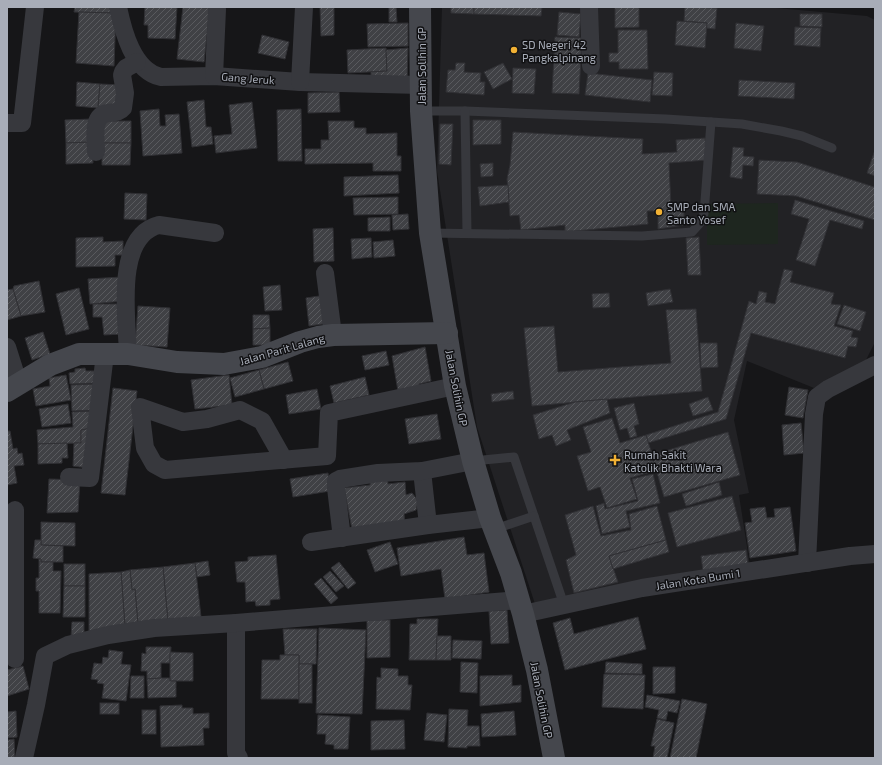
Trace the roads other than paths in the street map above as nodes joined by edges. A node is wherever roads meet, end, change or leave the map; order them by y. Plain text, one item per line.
1 (35, 7) edge
2 (118, 7) edge
3 (304, 7) edge
4 (420, 7) edge
5 (589, 7) edge
6 (217, 9) dead end
7 (137, 62) junction
8 (591, 66) dead end
9 (214, 76) junction
10 (300, 82) junction
11 (421, 85) junction
12 (421, 111) junction
13 (465, 111) junction
14 (711, 122) junction
15 (7, 123) edge
16 (832, 148) dead end
17 (96, 152) dead end
18 (215, 233) dead end
19 (430, 233) junction
20 (467, 233) junction
21 (325, 273) dead end
22 (447, 333) junction
23 (333, 335) junction
24 (7, 346) edge
25 (105, 354) junction
26 (128, 354) junction
27 (875, 365) edge
28 (455, 386) junction
29 (13, 388) edge
30 (284, 460) junction
31 (473, 461) junction
32 (422, 471) junction
33 (69, 477) dead end
34 (15, 510) dead end
35 (534, 516) junction
36 (493, 523) junction
37 (428, 525) junction
38 (342, 538) junction
39 (311, 542) dead end
40 (875, 554) edge
41 (807, 563) junction
42 (564, 605) junction
43 (521, 607) junction
44 (236, 623) junction
45 (45, 656) junction
46 (11, 659) edge
47 (24, 758) edge
48 (239, 758) edge
49 (554, 758) edge

1 - 15 street
2 - 7 street
3 - 10 street
4 - 11 main road, Jalan Solihin GP
5 - 8 street
6 - 9 street
7 - 9 street, Gang Jeruk
7 - 17 street
9 - 10 street, Gang Jeruk
10 - 11 street, Gang Jeruk
11 - 12 main road, Jalan Solihin GP
12 - 13 lane
12 - 19 main road, Jalan Solihin GP
13 - 14 lane
13 - 20 lane
14 - 16 lane
14 - 20 lane
18 - 26 street
19 - 20 lane
19 - 22 main road, Jalan Solihin GP
21 - 23 street
22 - 23 main road, Jalan Parit Lalang
22 - 28 main road, Jalan Solihin GP
23 - 26 main road, Jalan Parit Lalang
24 - 29 street
25 - 26 main road, Jalan Parit Lalang
25 - 29 main road, Jalan Parit Lalang
25 - 33 street
27 - 41 street
28 - 30 street
28 - 31 main road, Jalan Solihin GP
30 - 30 street
31 - 32 street
31 - 35 lane
31 - 36 main road, Jalan Solihin GP
32 - 37 street
32 - 38 street
34 - 46 street
35 - 36 lane
35 - 42 lane
36 - 37 street
36 - 43 main road, Jalan Solihin GP
37 - 38 street
38 - 39 street
40 - 41 street, Jalan Kota Bumi 1
41 - 42 street, Jalan Kota Bumi 1
42 - 43 street, Jalan Kota Bumi 1
43 - 44 street, Jalan Kota Bumi 1
43 - 49 main road, Jalan Solihin GP
44 - 45 street, Jalan Kota Bumi 1
44 - 48 street
45 - 46 street
45 - 47 street

